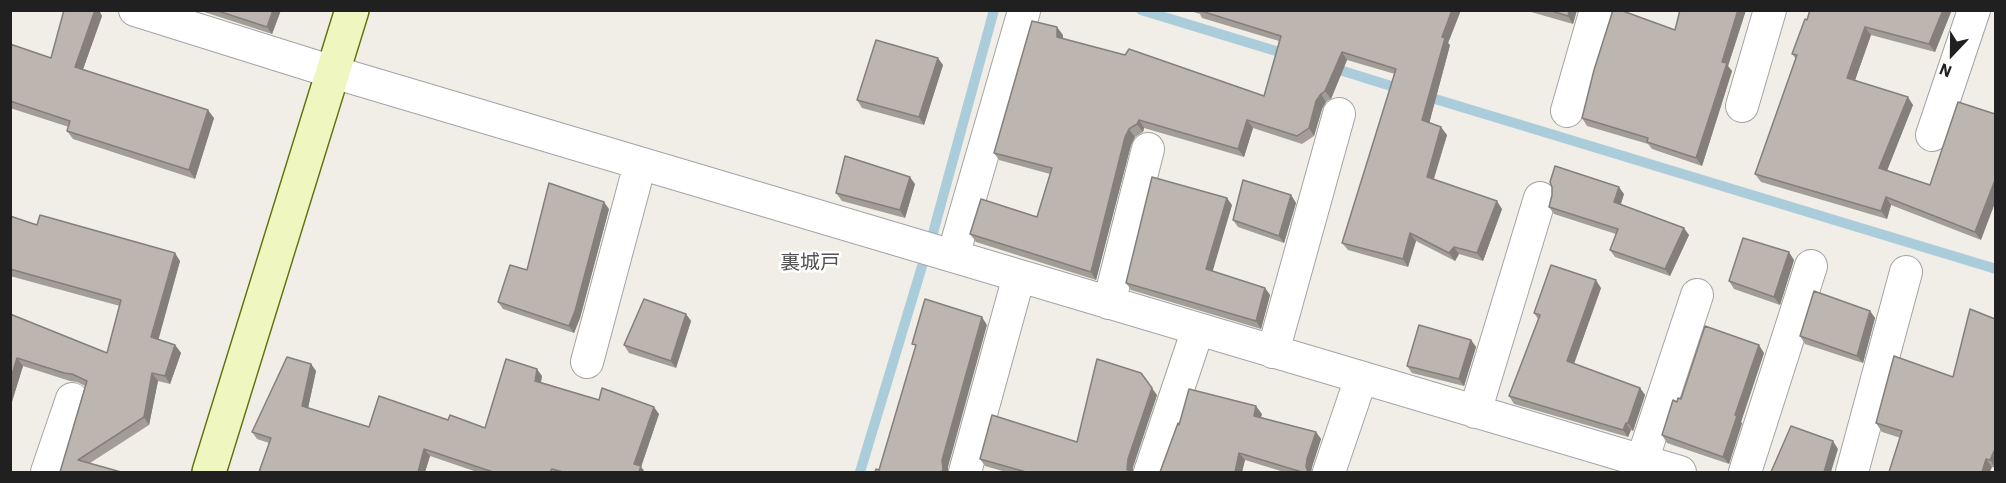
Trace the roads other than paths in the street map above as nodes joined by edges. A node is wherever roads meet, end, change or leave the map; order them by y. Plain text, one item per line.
1 (135, 10) edge
2 (352, 10) edge
3 (1596, 10) edge
4 (1770, 10) edge
5 (1974, 10) edge
6 (1024, 11) edge
7 (333, 72) junction
8 (1742, 106) dead end
9 (1567, 111) dead end
10 (1339, 114) dead end
11 (1932, 135) dead end
12 (1148, 149) dead end
13 (640, 164) junction
14 (1539, 198) dead end
15 (953, 256) junction
16 (1811, 266) dead end
17 (1906, 272) dead end
18 (1019, 276) junction
19 (1697, 295) dead end
20 (1109, 303) junction
21 (1198, 329) junction
22 (1273, 352) junction
23 (586, 362) dead end
24 (1361, 378) junction
25 (72, 399) dead end
26 (1475, 412) junction
27 (1642, 461) junction
28 (47, 472) edge
29 (209, 472) edge
30 (965, 472) edge
31 (1150, 472) edge
32 (1329, 472) edge
33 (1680, 472) edge
34 (1744, 472) edge
35 (1852, 472) edge

1 - 7 street
2 - 7 street
3 - 9 street
4 - 8 street
5 - 11 street
6 - 15 street
7 - 13 street
7 - 29 street
10 - 22 street
12 - 20 street
13 - 15 street
13 - 23 street
14 - 26 street
15 - 18 street
16 - 34 street
17 - 35 street
18 - 20 street
18 - 30 street
19 - 27 street
20 - 21 street
21 - 22 street
21 - 31 street
22 - 24 street
24 - 26 street
24 - 32 street
25 - 28 street
26 - 27 street
27 - 33 street

